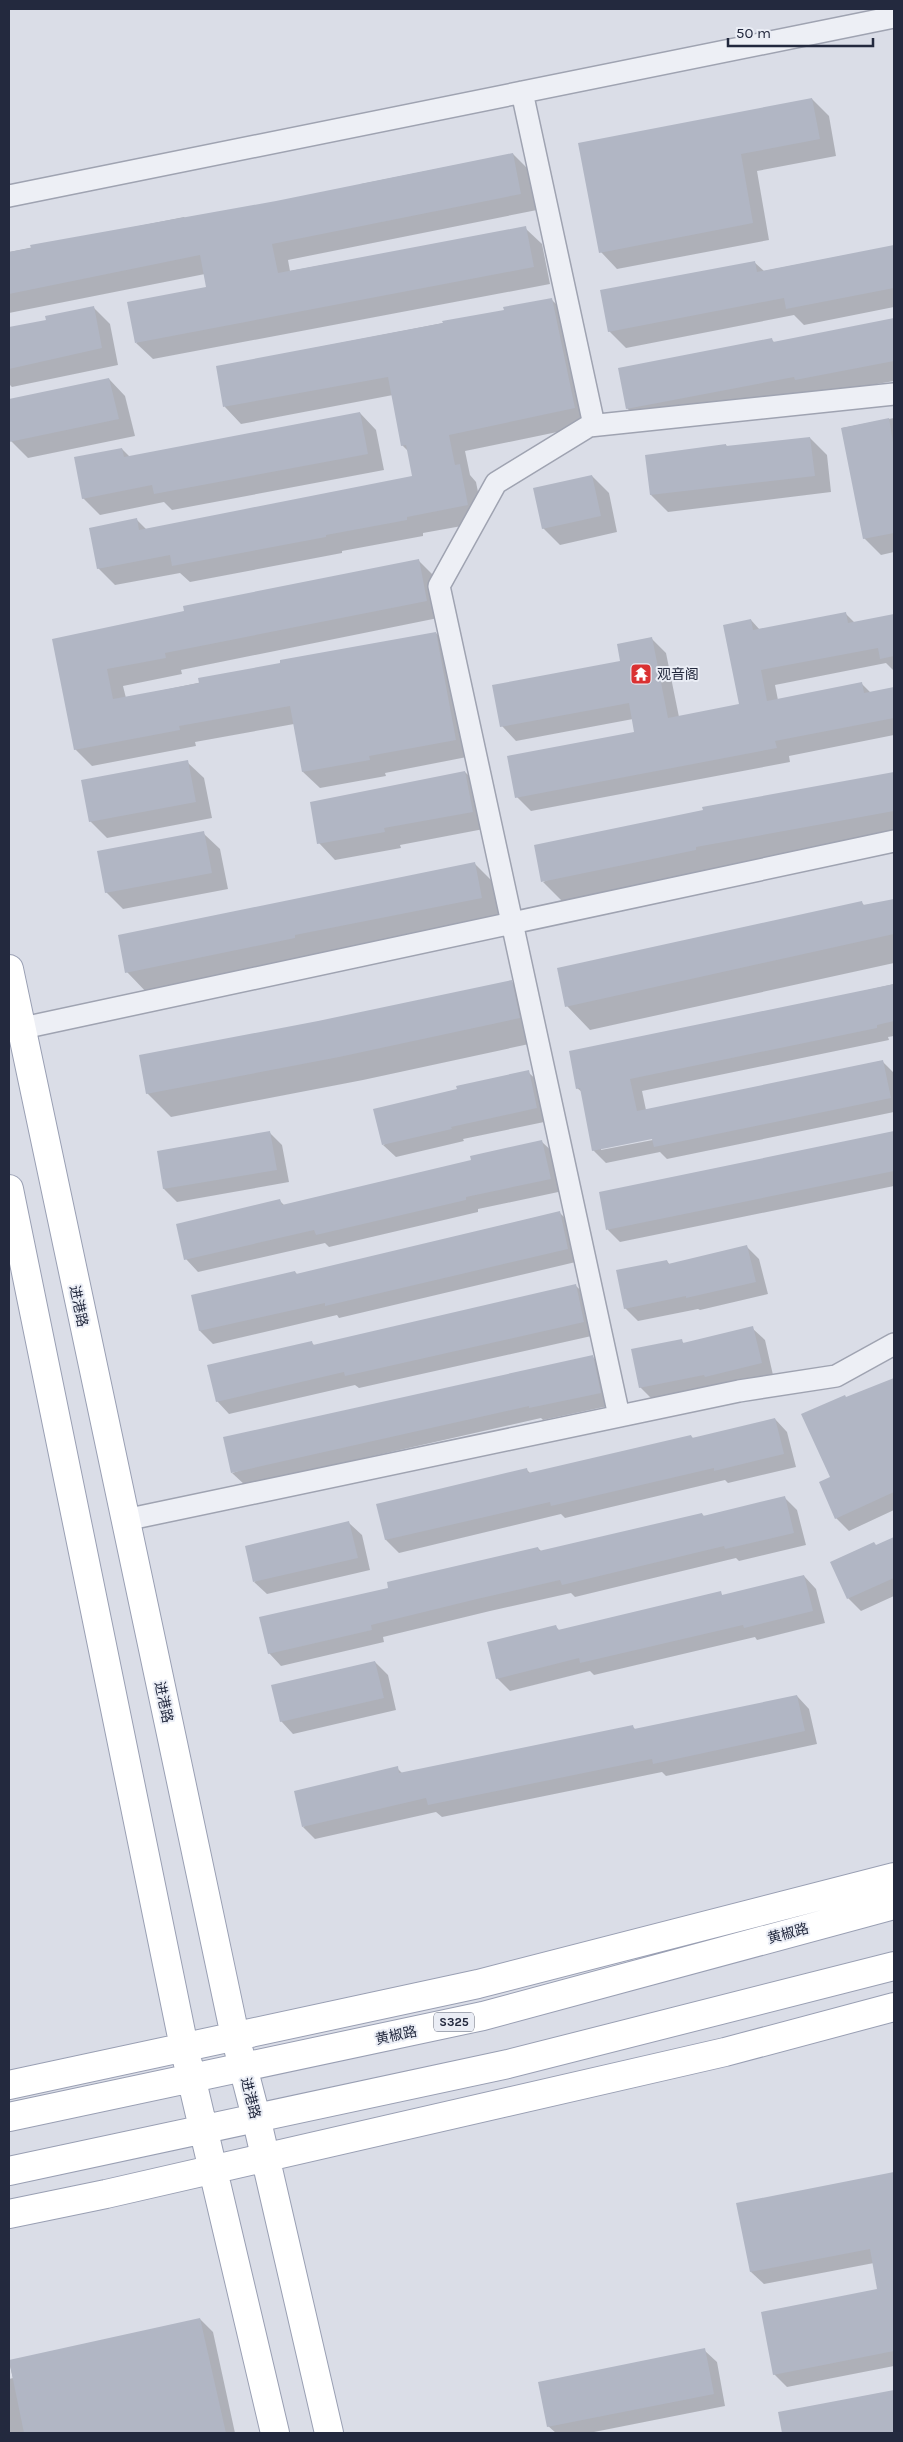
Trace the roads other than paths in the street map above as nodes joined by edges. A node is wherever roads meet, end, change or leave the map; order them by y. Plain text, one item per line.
1 (894, 17) edge
2 (522, 92) junction
3 (9, 196) edge
4 (894, 394) edge
5 (594, 425) junction
6 (894, 842) edge
7 (511, 923) junction
8 (9, 969) edge
9 (14, 1029) edge
10 (9, 1189) edge
11 (894, 1344) edge
12 (619, 1416) junction
13 (125, 1520) junction
14 (894, 1877) edge
15 (894, 1904) edge
16 (894, 1966) edge
17 (894, 2007) edge
18 (235, 2036) junction
19 (184, 2047) junction
20 (243, 2067) junction
21 (192, 2078) junction
22 (9, 2085) edge
23 (9, 2117) edge
24 (256, 2117) junction
25 (205, 2130) junction
26 (264, 2158) junction
27 (214, 2170) junction
28 (9, 2171) edge
29 (9, 2214) edge
30 (275, 2433) edge
31 (329, 2433) edge

1 - 2 street
2 - 3 street
2 - 5 street
4 - 5 street
5 - 7 street
6 - 7 street
7 - 9 street
7 - 12 street
8 - 9 main road, 进港路
9 - 13 main road, 进港路
10 - 19 main road
11 - 12 street
12 - 13 street
13 - 18 main road, 进港路
14 - 18 main road
15 - 20 main road, 黄椒路 / S325
16 - 24 main road
17 - 26 main road
18 - 19 main road
18 - 20 main road, 进港路
19 - 21 main road
19 - 22 main road
20 - 21 main road, 黄椒路 / S325
20 - 24 main road, 进港路
21 - 23 main road, 黄椒路 / S325
21 - 25 main road
24 - 25 main road
24 - 26 main road, 进港路
25 - 27 main road
25 - 28 main road
26 - 27 main road
26 - 31 main road, 进港路
27 - 29 main road
27 - 30 main road

